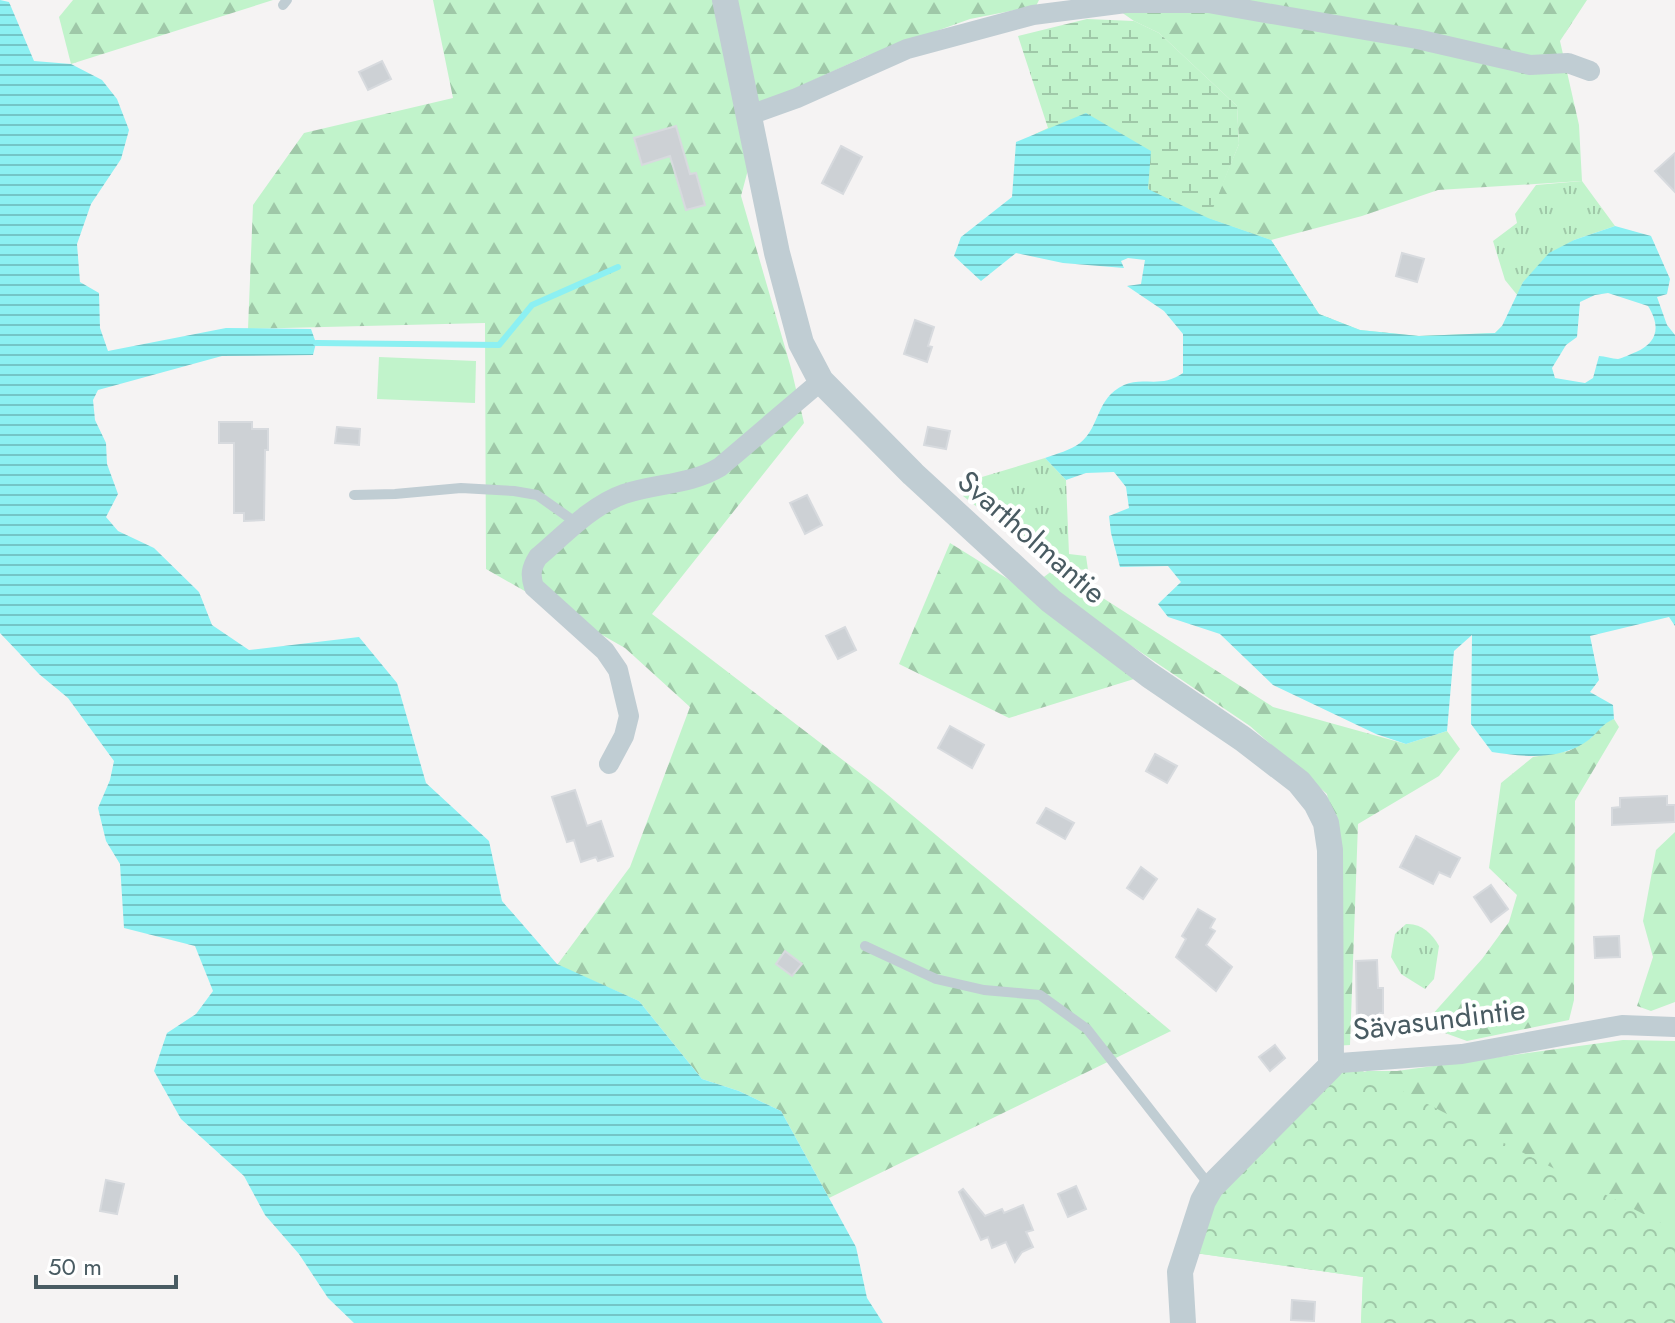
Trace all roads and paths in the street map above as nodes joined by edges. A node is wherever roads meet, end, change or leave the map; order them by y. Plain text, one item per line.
1 (725, 0) edge
2 (1590, 71) dead end
3 (750, 115) junction
4 (821, 381) junction
5 (354, 495) dead end
6 (578, 524) junction
7 (609, 764) dead end
8 (865, 946) dead end
9 (1675, 1027) edge
10 (1331, 1066) junction
11 (1211, 1187) junction
12 (1183, 1323) edge

1 - 3 street, Svartholmantie
2 - 3 street
3 - 4 street, Svartholmantie
4 - 6 street
4 - 10 street, Svartholmantie
5 - 6 lane
6 - 7 street
8 - 11 lane
9 - 10 street, Sävasundintie
10 - 11 street, Sävasundintie
11 - 12 street, Sävasundintie

